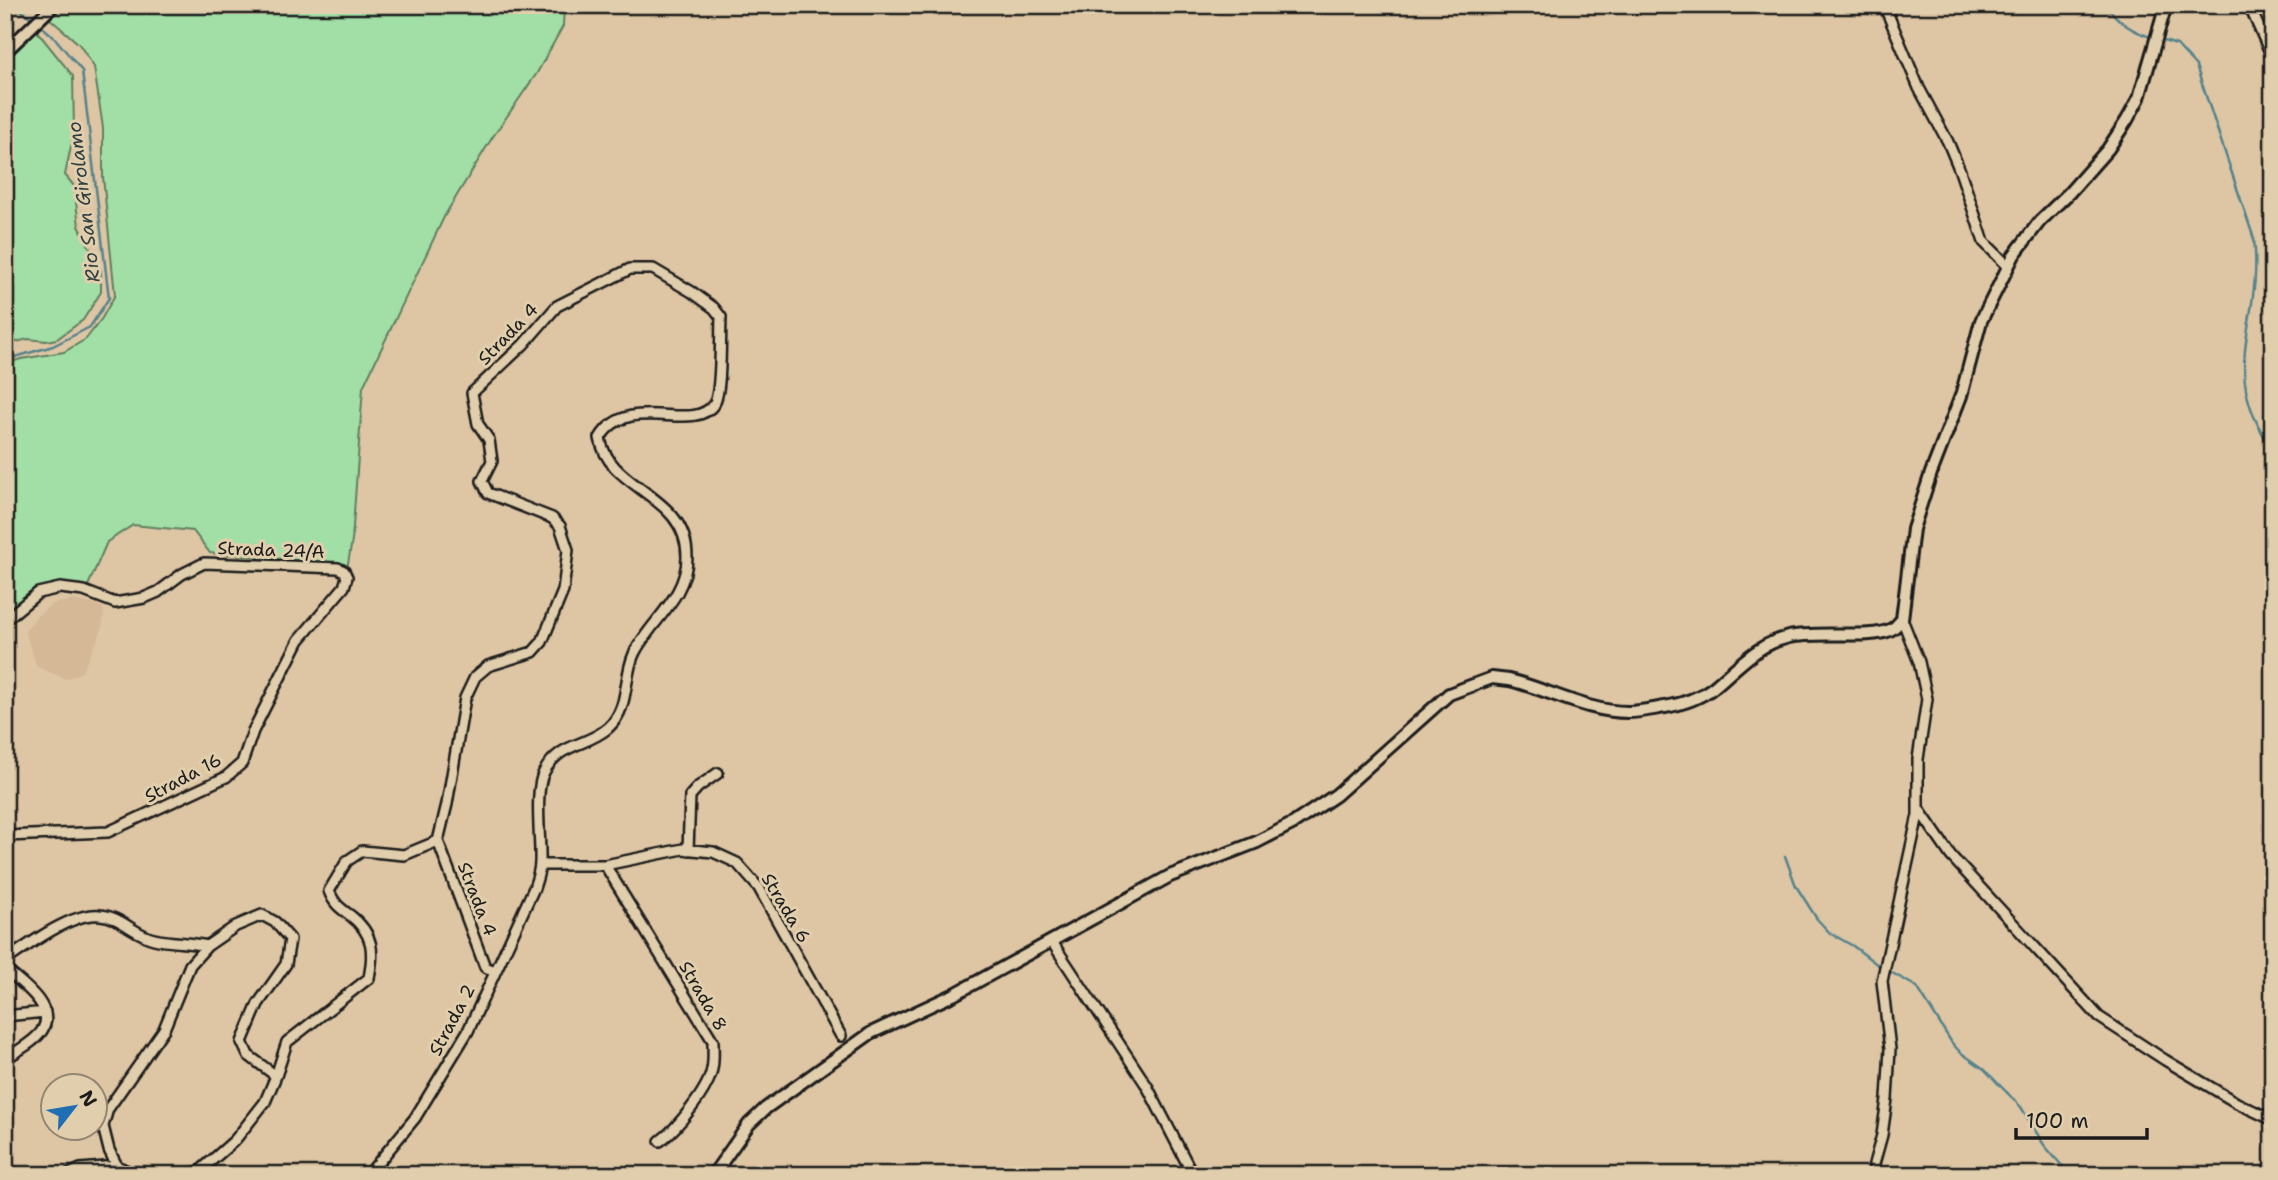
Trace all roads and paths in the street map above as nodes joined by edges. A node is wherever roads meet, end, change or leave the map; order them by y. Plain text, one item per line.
1 (54, 5) edge
2 (1884, 5) edge
3 (2178, 5) edge
4 (2249, 5) edge
5 (2165, 7) edge
6 (5, 52) edge
7 (2273, 59) edge
8 (2007, 265) junction
9 (346, 574) joint
10 (1902, 619) junction
11 (5, 620) edge
12 (718, 773) dead end
13 (1918, 808) junction
14 (5, 836) edge
15 (438, 841) junction
16 (688, 850) junction
17 (606, 865) junction
18 (540, 866) junction
19 (1052, 942) junction
20 (207, 946) junction
21 (5, 961) edge
22 (5, 970) edge
23 (495, 971) junction
24 (45, 1013) junction
25 (5, 1016) edge
26 (841, 1036) dead end
27 (5, 1059) edge
28 (276, 1076) junction
29 (2273, 1120) edge
30 (660, 1141) dead end
31 (117, 1166) junction
32 (67, 1175) edge
33 (136, 1175) edge
34 (190, 1175) edge
35 (368, 1175) edge
36 (713, 1175) edge
37 (1193, 1175) edge
38 (1876, 1175) edge

1 - 6 street
2 - 8 street
3 - 5 street
4 - 7 street
5 - 8 street
8 - 10 street
9 - 11 street, Strada 24/A
9 - 14 street, Strada 16
10 - 13 street
10 - 19 street
12 - 16 street
13 - 29 street
13 - 38 street
15 - 18 street, Strada 4
15 - 23 street, Strada 4
15 - 28 street
16 - 17 street, Strada 6
16 - 26 street, Strada 6
17 - 18 street, Strada 6
17 - 30 street, Strada 8
18 - 23 street, Strada 2
19 - 36 street
19 - 37 street
20 - 21 street
20 - 28 street
20 - 31 street
22 - 24 street
23 - 35 street, Strada 2
24 - 25 street
24 - 27 street
28 - 34 street
31 - 32 street
31 - 33 street

